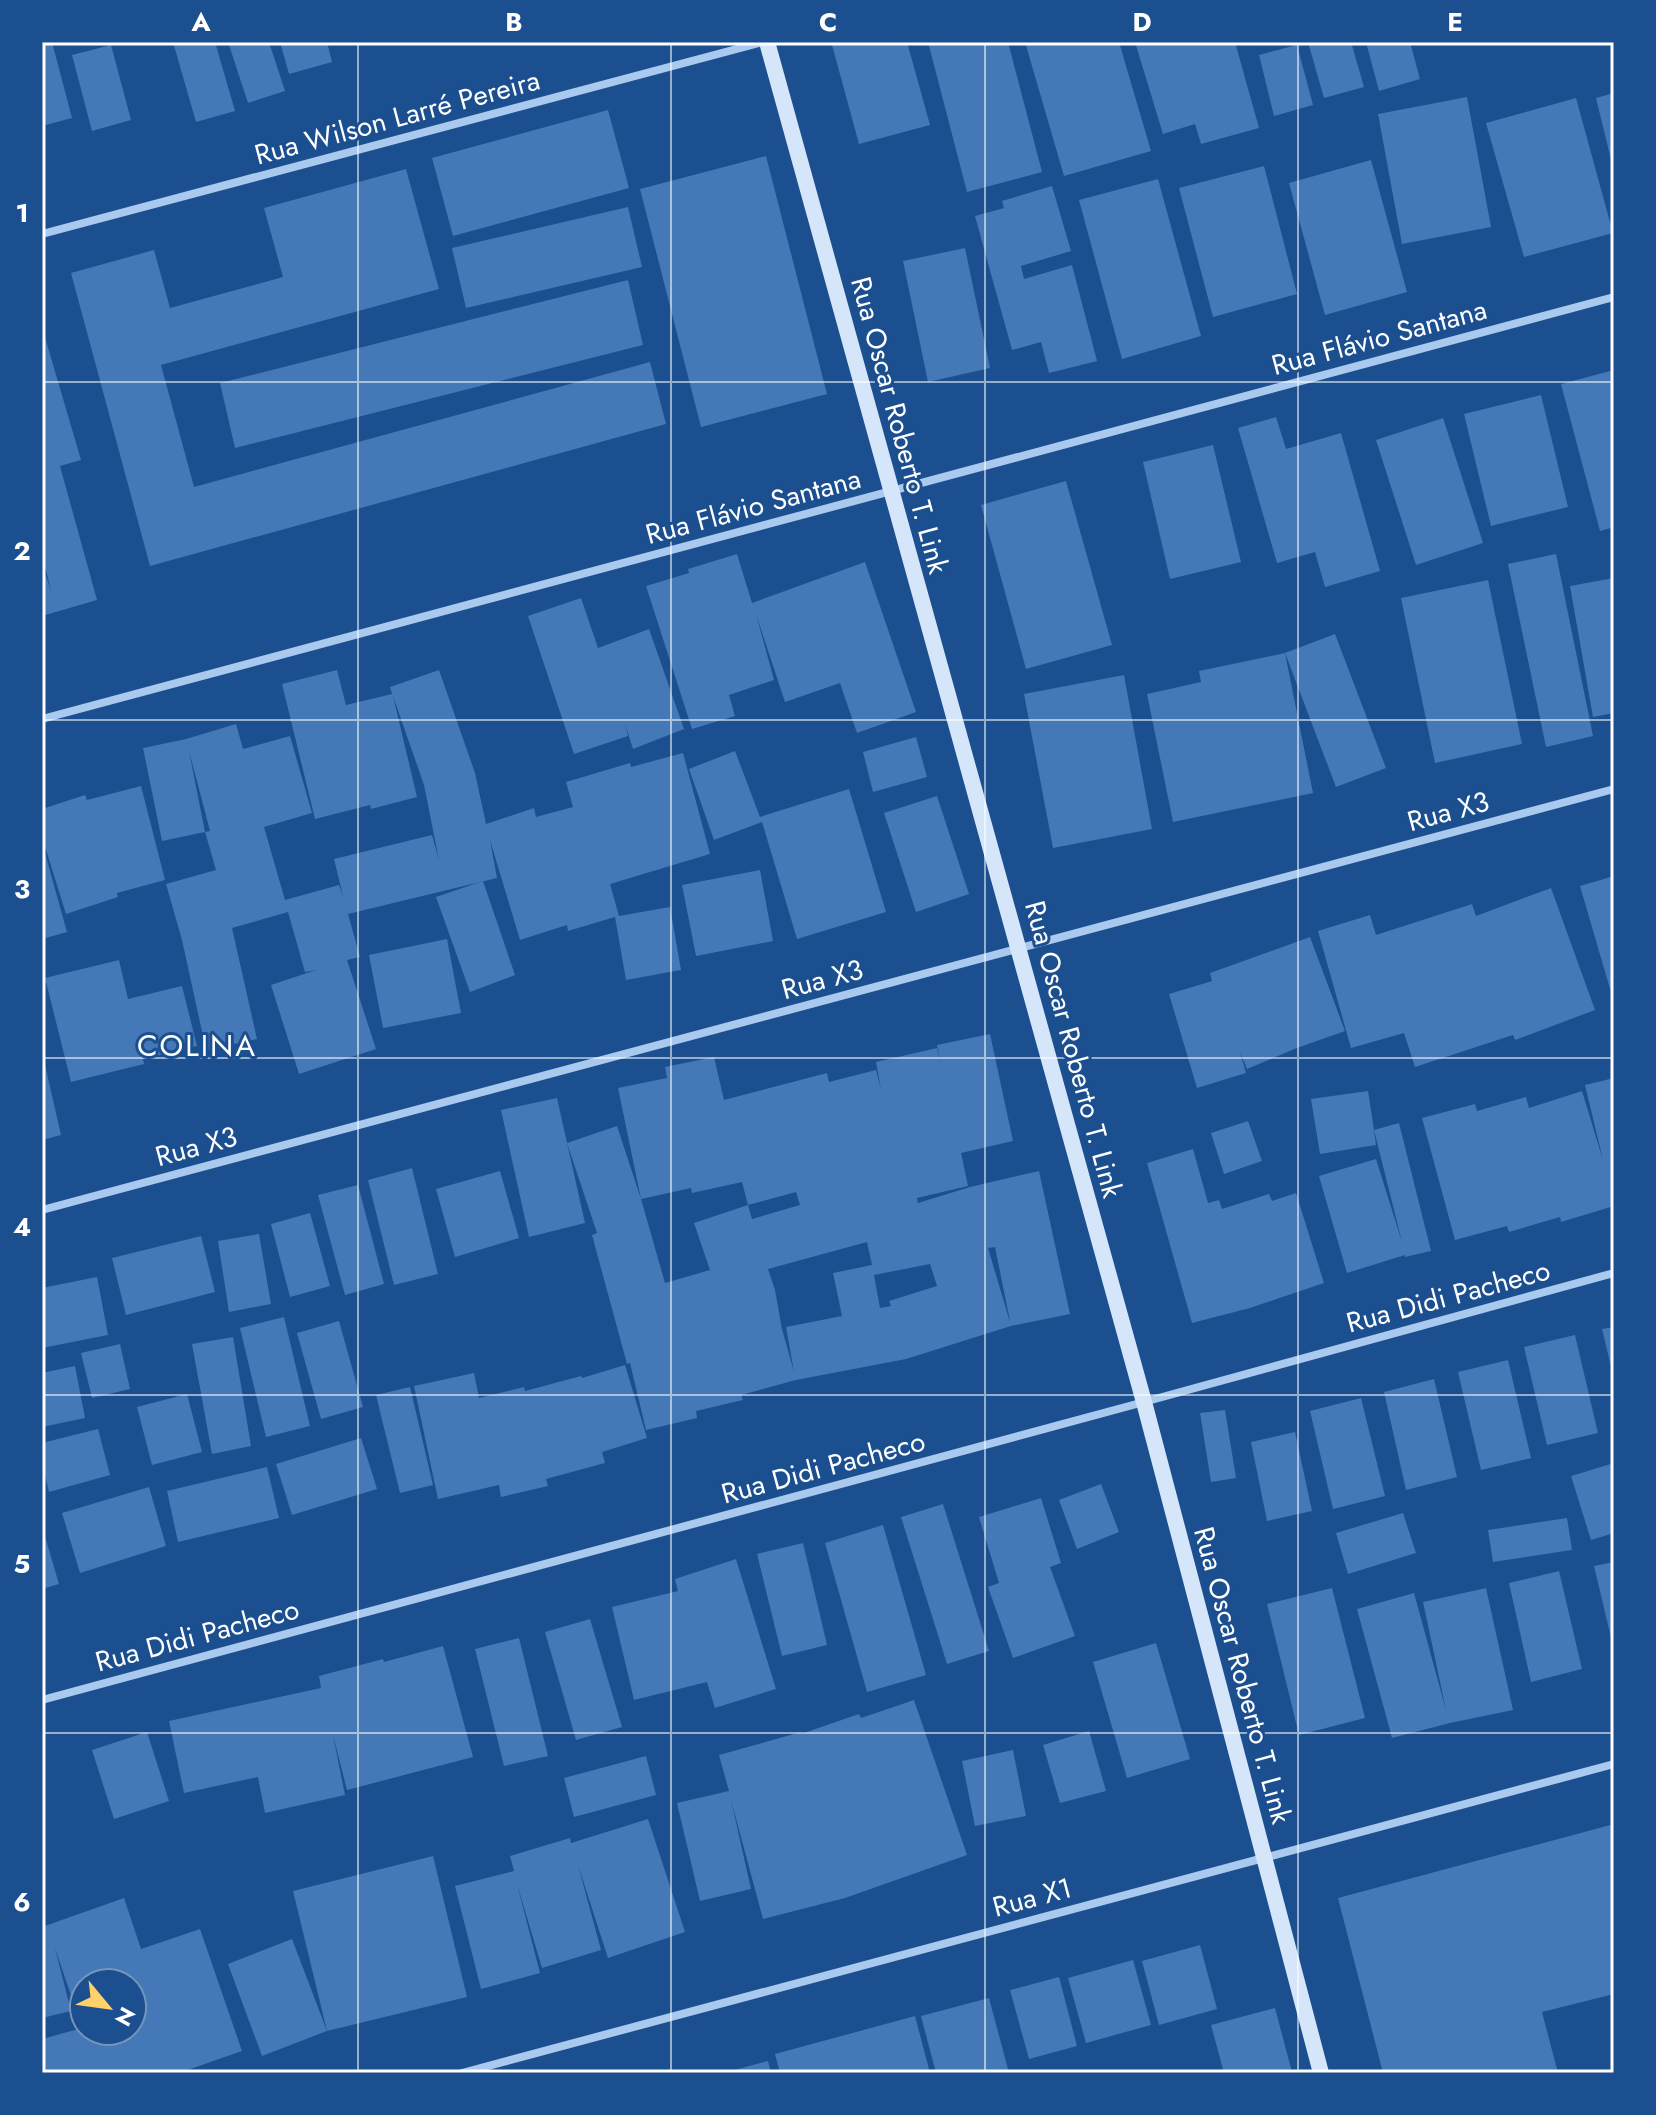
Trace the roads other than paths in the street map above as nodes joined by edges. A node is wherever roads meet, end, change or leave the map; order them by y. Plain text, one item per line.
1 (765, 42) edge
2 (42, 234) edge
3 (1614, 297) edge
4 (892, 491) junction
5 (42, 719) edge
6 (1614, 789) edge
7 (1019, 949) junction
8 (42, 1210) edge
9 (1614, 1273) edge
10 (1144, 1402) junction
11 (42, 1700) edge
12 (1614, 1764) edge
13 (1263, 1857) junction
14 (462, 2073) edge
15 (1321, 2073) edge

1 - 2 street, Rua Wilson Larré Pereira
1 - 4 street, Rua Oscar Roberto T. Link
3 - 4 street, Rua Flávio Santana
4 - 5 street, Rua Flávio Santana
4 - 7 street, Rua Oscar Roberto T. Link
6 - 7 street, Rua X3
7 - 8 street, Rua X3
7 - 10 street, Rua Oscar Roberto T. Link
9 - 10 street, Rua Didi Pacheco
10 - 11 street, Rua Didi Pacheco
10 - 13 street, Rua Oscar Roberto T. Link
12 - 13 street, Rua X1
13 - 14 street, Rua X1
13 - 15 street, Rua Oscar Roberto T. Link

